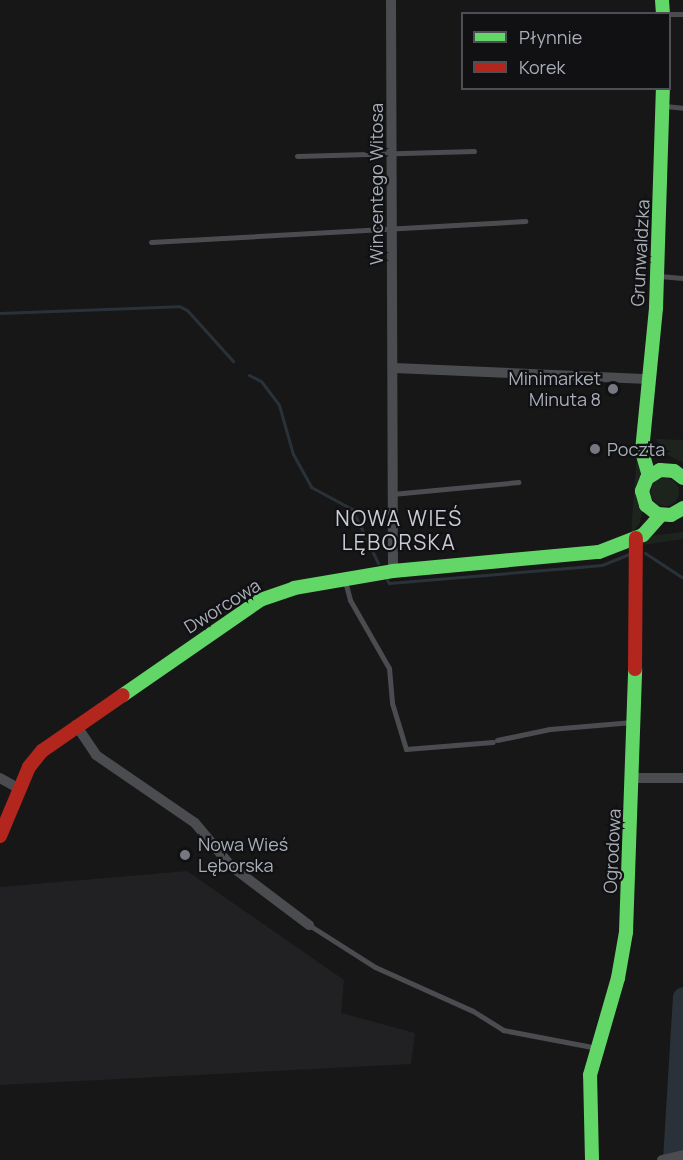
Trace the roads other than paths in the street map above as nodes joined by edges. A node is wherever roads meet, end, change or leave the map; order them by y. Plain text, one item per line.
1 (391, 0) edge
2 (663, 90) edge
3 (663, 106) junction
4 (683, 108) edge
5 (474, 151) dead end
6 (392, 153) junction
7 (297, 156) dead end
8 (525, 221) dead end
9 (393, 228) junction
10 (151, 242) dead end
11 (657, 276) junction
12 (683, 278) edge
13 (393, 368) junction
14 (649, 379) junction
15 (645, 419) junction
16 (665, 469) junction
17 (649, 476) junction
18 (683, 478) edge
19 (518, 482) dead end
20 (392, 494) junction
21 (681, 512) edge
22 (656, 513) junction
23 (636, 538) junction
24 (393, 571) junction
25 (345, 579) junction
26 (634, 722) junction
27 (76, 725) junction
28 (0, 777) edge
29 (634, 778) junction
30 (683, 778) edge
31 (20, 789) junction
32 (0, 836) edge
33 (309, 925) joint
34 (597, 1048) junction
35 (683, 1155) edge
36 (592, 1160) edge
37 (662, 1160) edge

1 - 6 street, Wincentego Witosa
2 - 3 street, Grunwaldzka
3 - 4 lane
3 - 11 street, Grunwaldzka
5 - 6 lane
6 - 7 lane
6 - 9 street, Wincentego Witosa
8 - 9 lane
9 - 10 lane
9 - 13 street, Wincentego Witosa
11 - 12 lane
11 - 14 street, Grunwaldzka
13 - 14 street
13 - 20 street, Wincentego Witosa
14 - 15 street, Grunwaldzka
15 - 16 street, Grunwaldzka
15 - 17 street, Grunwaldzka
16 - 17 street
16 - 18 street
17 - 22 street, Grunwaldzka
19 - 20 lane
20 - 24 street, Wincentego Witosa
21 - 22 street
22 - 23 street, Dworcowa
23 - 24 street, Dworcowa
23 - 26 street, Ogrodowa
24 - 25 street, Dworcowa
25 - 26 lane
25 - 27 street, Dworcowa
26 - 29 street, Ogrodowa
27 - 31 street, Dworcowa
27 - 33 street
28 - 31 street
29 - 30 street
29 - 34 street, Ogrodowa
31 - 32 street, Dworcowa
33 - 34 lane
34 - 36 street, Ogrodowa
35 - 37 street

